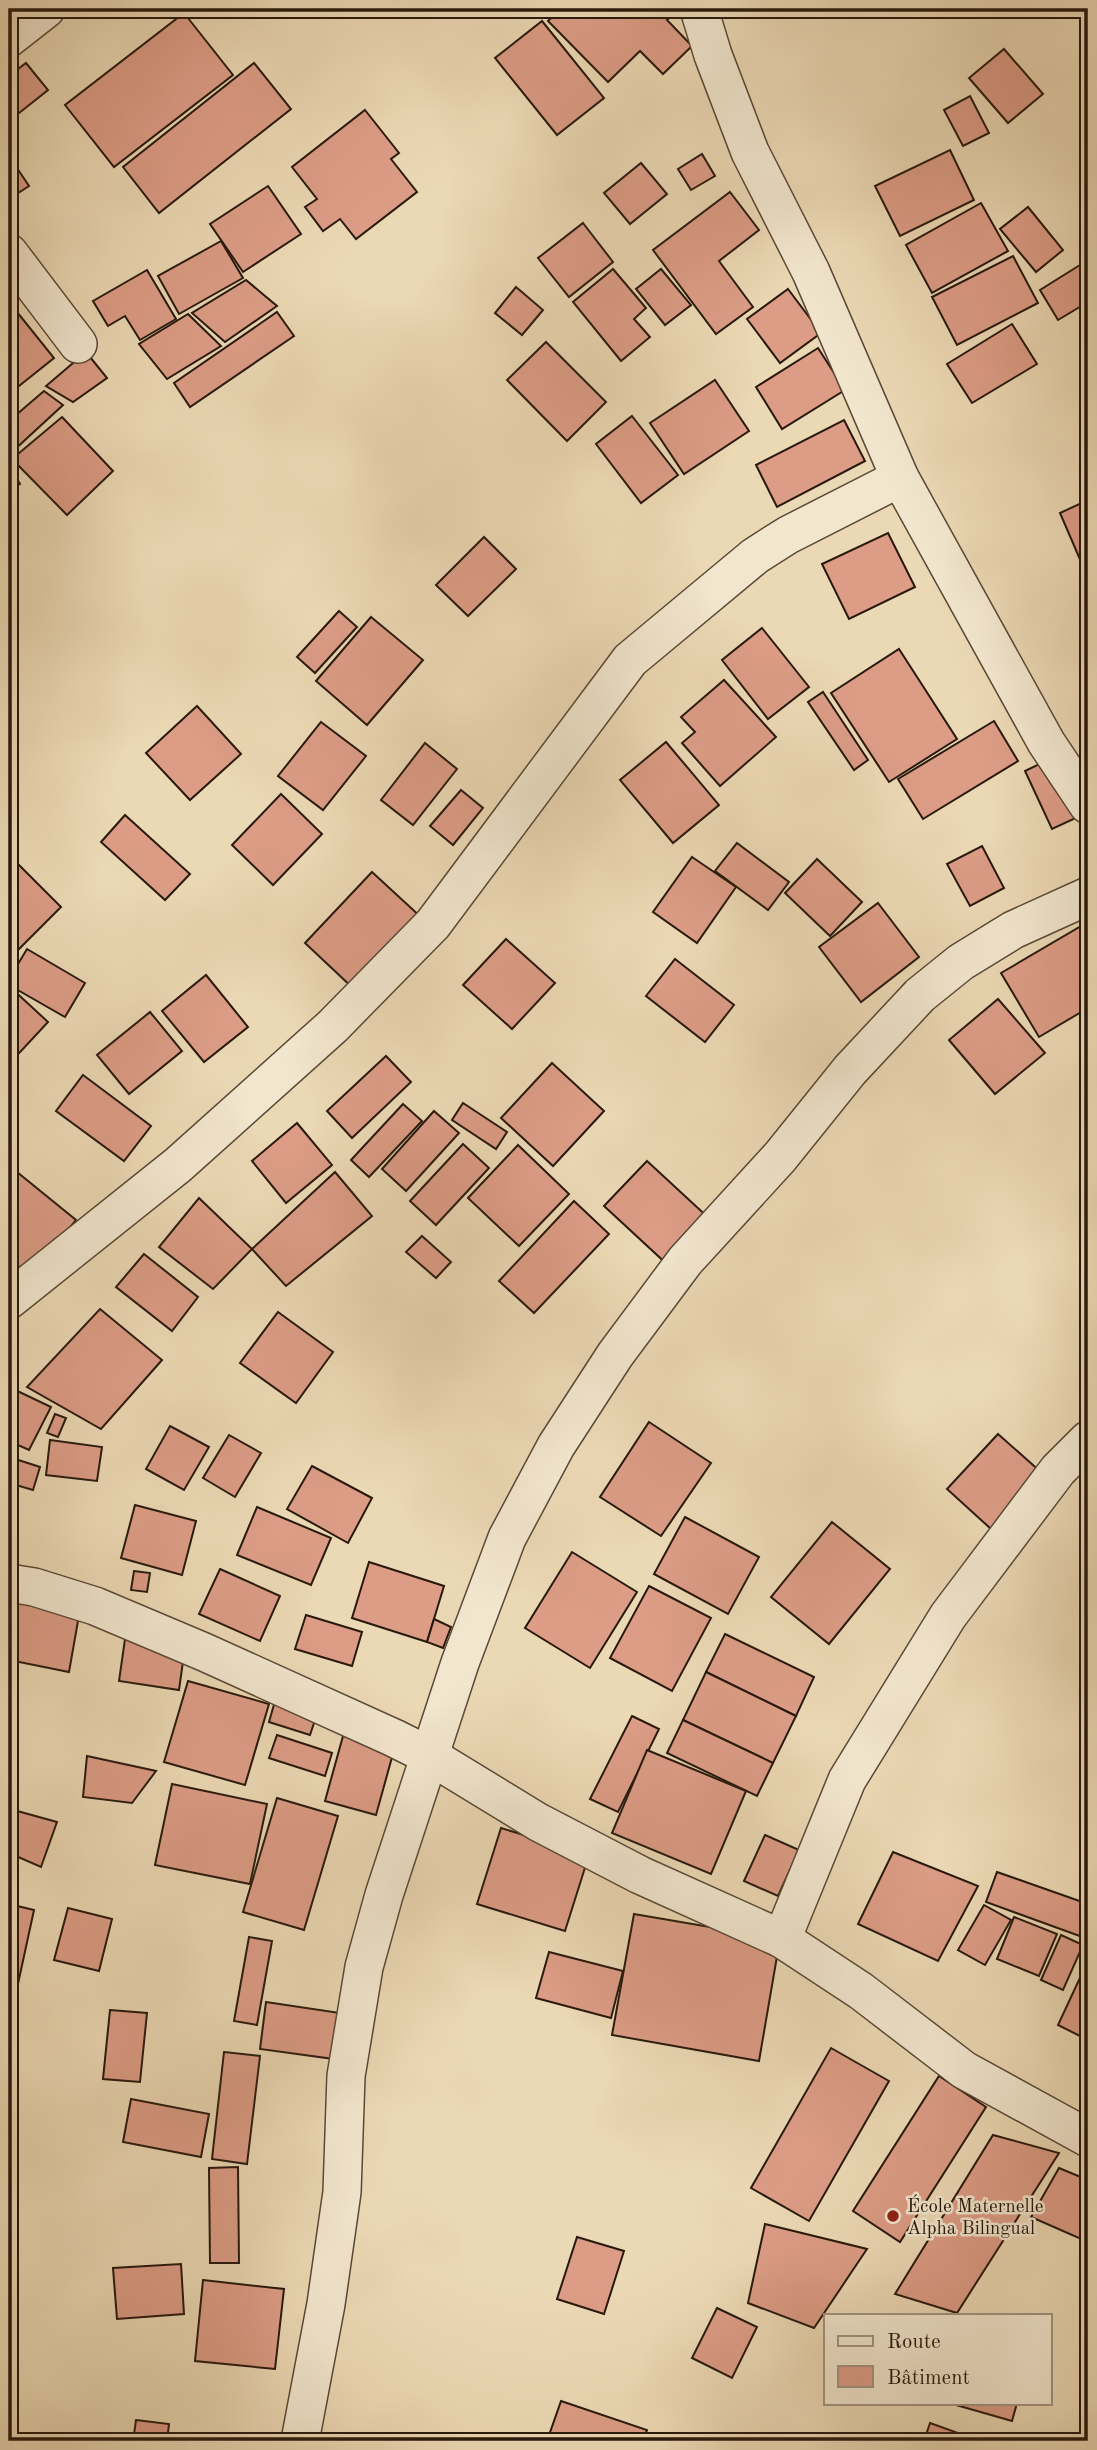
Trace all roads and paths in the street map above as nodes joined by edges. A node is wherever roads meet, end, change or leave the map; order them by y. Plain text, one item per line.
1 (46, 9) edge
2 (699, 9) edge
3 (9, 38) edge
4 (9, 253) edge
5 (78, 344) dead end
6 (900, 478) junction
7 (1088, 805) edge
8 (1088, 895) edge
9 (9, 1300) edge
10 (1088, 1440) edge
11 (9, 1583) edge
12 (430, 1756) junction
13 (782, 1939) junction
14 (1088, 2138) edge
15 (300, 2441) edge

1 - 3 street
2 - 6 street
4 - 5 street
6 - 7 street
6 - 9 street
8 - 12 street
10 - 13 street
11 - 12 street
12 - 13 street
12 - 15 street
13 - 14 street

